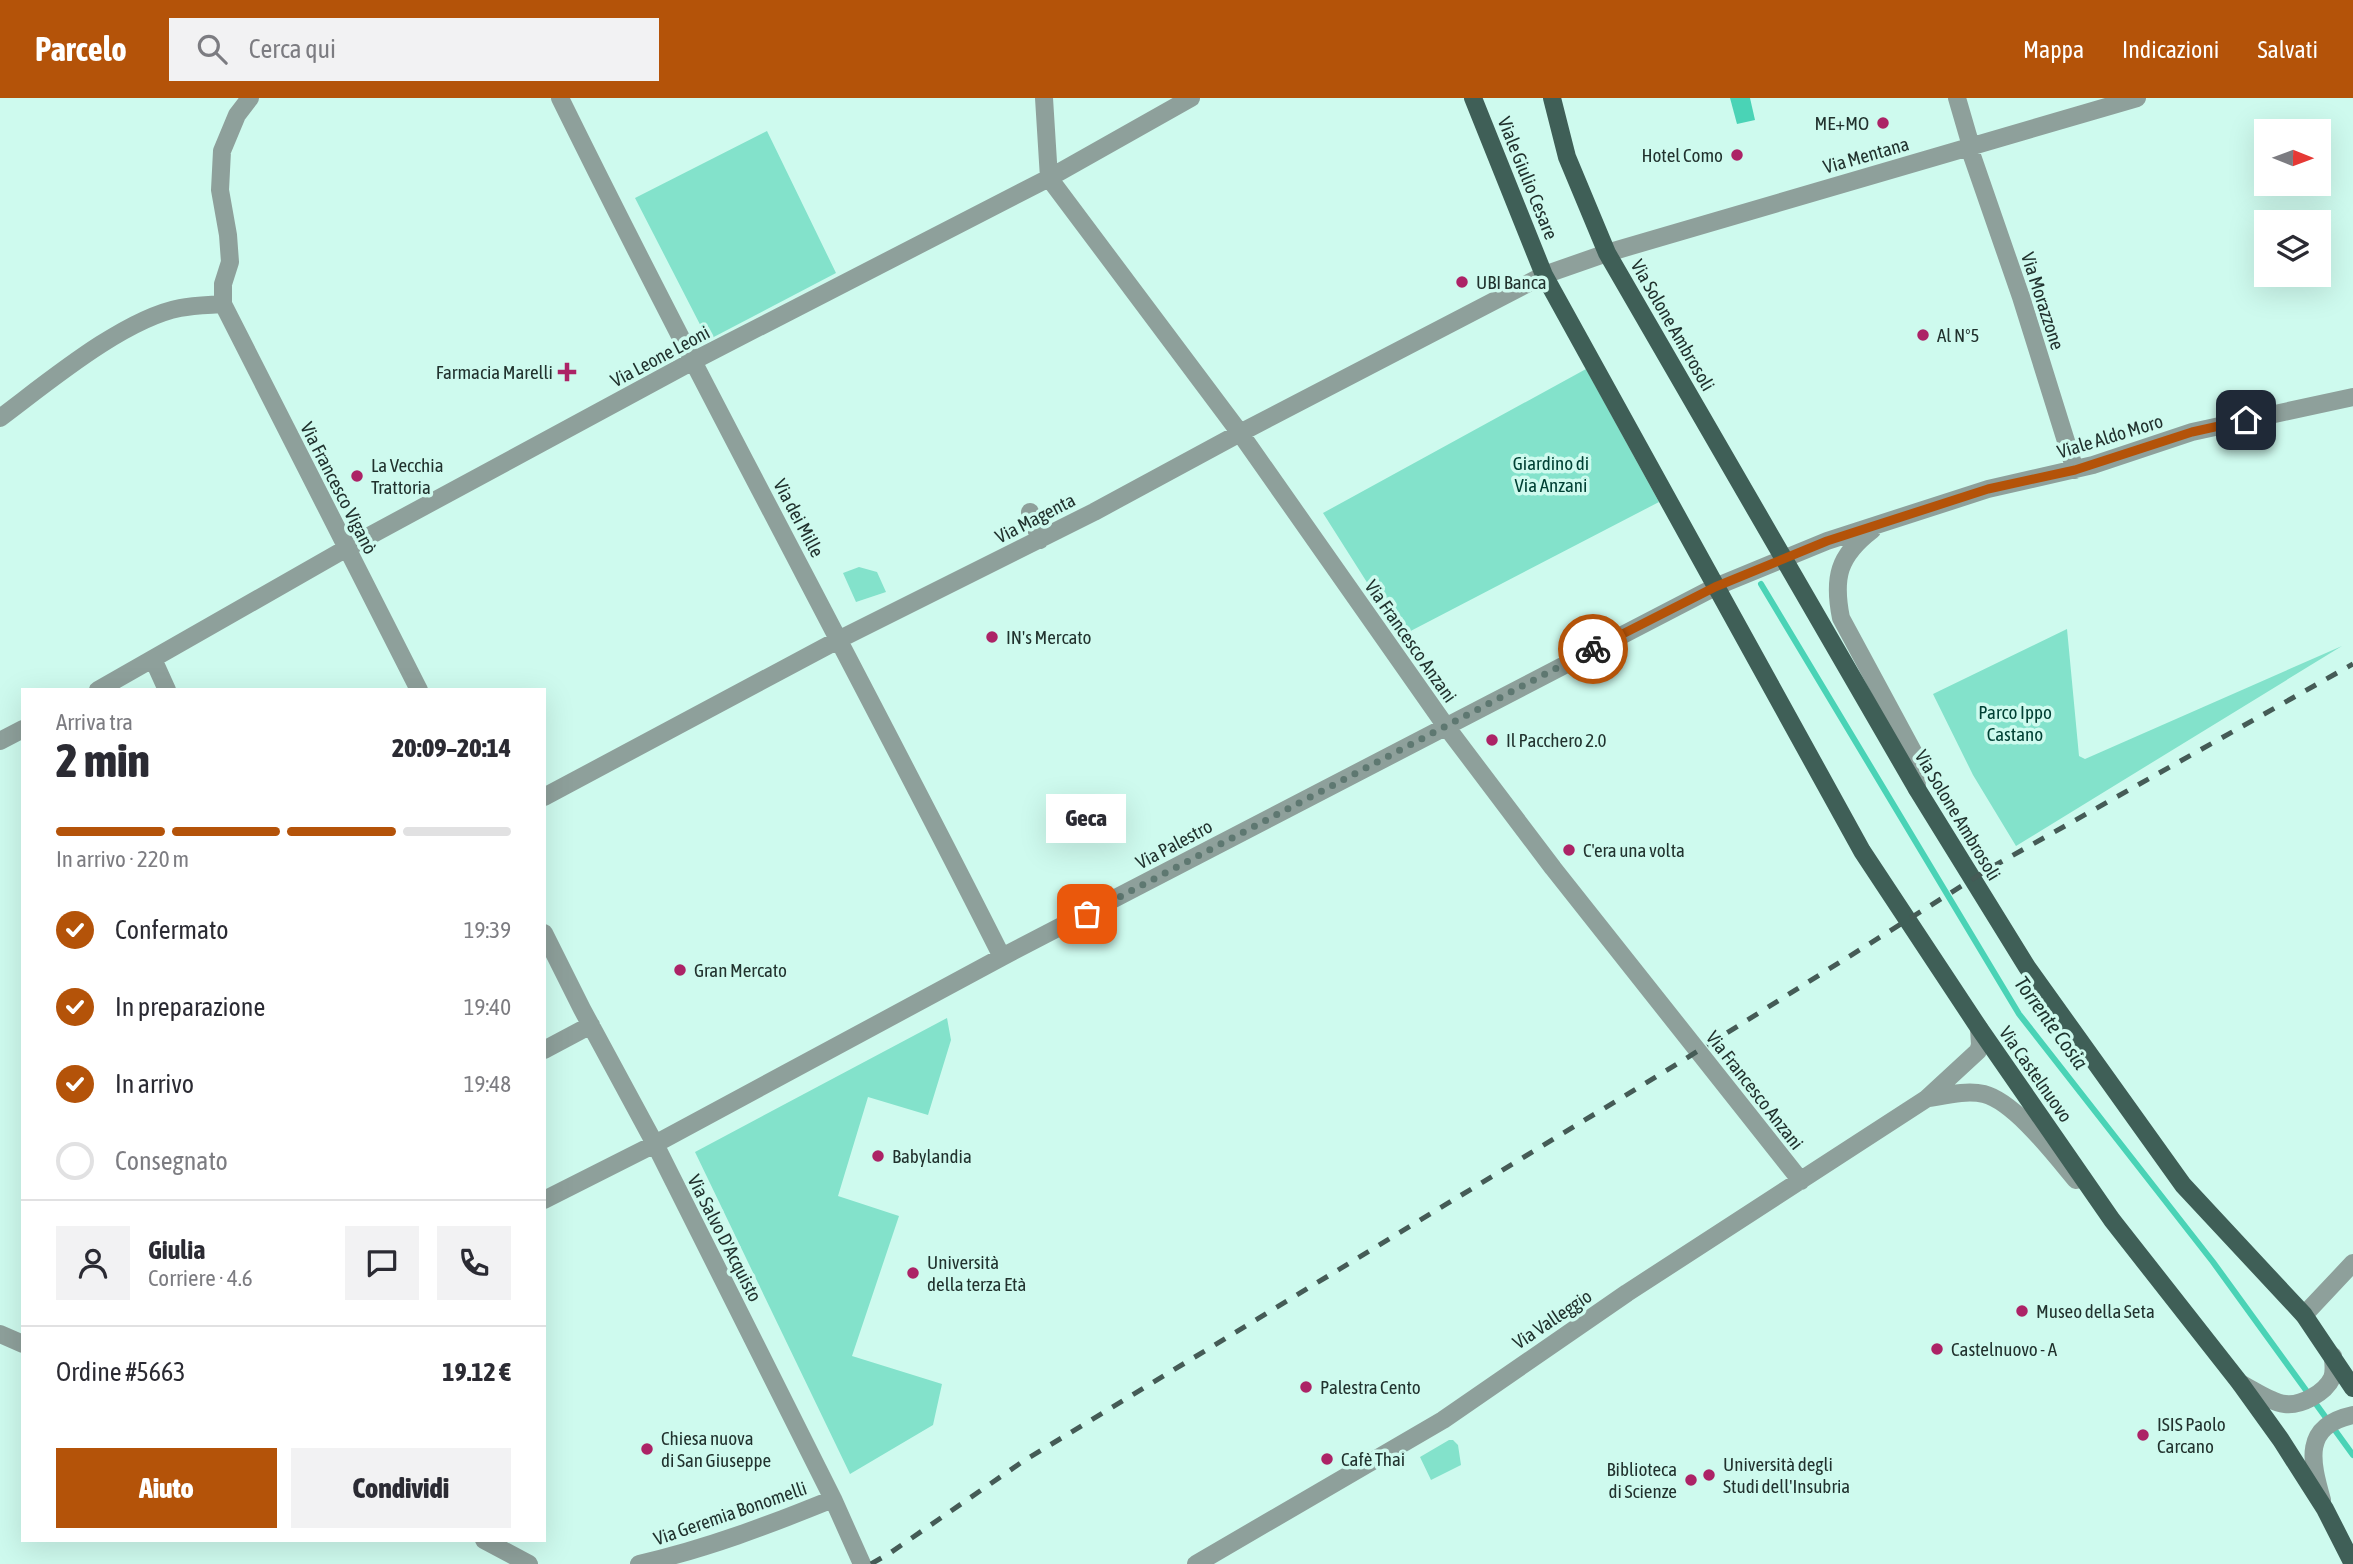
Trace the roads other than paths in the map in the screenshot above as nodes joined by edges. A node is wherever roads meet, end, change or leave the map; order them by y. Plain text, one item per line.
1 (250, 98) edge
2 (559, 98) edge
3 (1044, 98) edge
4 (1191, 98) edge
5 (1473, 98) edge
6 (1552, 98) edge
7 (1957, 98) edge
8 (2137, 98) edge
9 (1970, 146) junction
10 (1049, 178) junction
11 (1607, 253) junction
12 (1544, 275) junction
13 (223, 304) junction
14 (693, 361) junction
15 (2353, 397) edge
16 (0, 418) edge
17 (1240, 433) junction
18 (2075, 470) junction
19 (1030, 512) dead end
20 (1881, 523) junction
21 (1040, 540) junction
22 (347, 548) junction
23 (1775, 561) junction
24 (1723, 583) junction
25 (840, 639) junction
26 (153, 659) junction
27 (102, 688) edge
28 (166, 688) edge
29 (418, 688) edge
30 (1445, 725) junction
31 (21, 730) edge
32 (0, 741) edge
33 (1917, 789) junction
34 (546, 796) edge
35 (546, 937) edge
36 (1002, 957) junction
37 (591, 1025) junction
38 (1979, 1028) junction
39 (546, 1049) edge
40 (1926, 1099) junction
41 (655, 1144) junction
42 (1801, 1181) junction
43 (546, 1199) edge
44 (2112, 1220) junction
45 (2353, 1264) edge
46 (2310, 1310) junction
47 (0, 1334) edge
48 (21, 1343) edge
49 (2333, 1356) junction
50 (2240, 1383) junction
51 (2353, 1388) edge
52 (2350, 1416) edge
53 (833, 1499) junction
54 (2325, 1509) junction
55 (488, 1542) edge
56 (529, 1564) edge
57 (639, 1564) edge
58 (862, 1564) edge
59 (1196, 1564) edge
60 (2353, 1564) edge

1 - 13 street
2 - 14 street, Via dei Mille
3 - 10 street
4 - 10 street, Via Leone Leoni
5 - 12 main road, Viale Giulio Cesare
6 - 11 main road
7 - 9 street, Via Morazzone
8 - 9 street, Via Mentana
9 - 11 street, Via Mentana
9 - 18 street, Via Morazzone
10 - 14 street, Via Leone Leoni
10 - 17 street, Via Francesco Anzani
11 - 12 street
11 - 23 main road, Via Solone Ambrosoli
12 - 17 street, Via Magenta
12 - 24 main road
13 - 16 street
13 - 22 street, Via Francesco Viganò
14 - 22 street, Via Leone Leoni
14 - 25 street, Via dei Mille
15 - 18 street, Viale Aldo Moro
17 - 21 street, Via Magenta
17 - 30 street, Via Francesco Anzani
18 - 20 street, Viale Aldo Moro
19 - 21 street
20 - 23 street, Viale Aldo Moro
20 - 33 street, Viale Aldo Moro
21 - 25 street, Via Magenta
22 - 26 street, Via Leone Leoni
22 - 29 street, Via Francesco Viganò
23 - 24 street, Viale Aldo Moro
23 - 33 main road, Via Solone Ambrosoli
24 - 30 street, Via Palestro
24 - 38 main road, Via Castelnuovo
25 - 34 street, Via Magenta
25 - 36 street, Via dei Mille
26 - 27 street, Via Leone Leoni
26 - 28 street
30 - 36 street, Via Palestro
30 - 42 street, Via Francesco Anzani
31 - 32 street
33 - 46 main road, Via Solone Ambrosoli
35 - 37 street, Via Salvo D'Acquisto
36 - 41 street, Via Palestro
37 - 39 street
37 - 41 street, Via Salvo D'Acquisto
38 - 40 street, Via Valleggio
38 - 44 main road, Via Castelnuovo
40 - 42 street, Via Valleggio
40 - 44 street, Via Valleggio
41 - 43 street, Via Palestro
41 - 53 street, Via Salvo D'Acquisto
42 - 59 street, Via Valleggio
44 - 50 main road, Via Castelnuovo
45 - 46 street
46 - 49 main road, Via Solone Ambrosoli
47 - 48 street
49 - 50 street
49 - 51 main road, Via Solone Ambrosoli
50 - 54 main road, Via Castelnuovo
52 - 54 street
53 - 57 street, Via Geremia Bonomelli
53 - 58 street, Via Salvo D'Acquisto
54 - 60 main road, Via Castelnuovo
55 - 56 street

